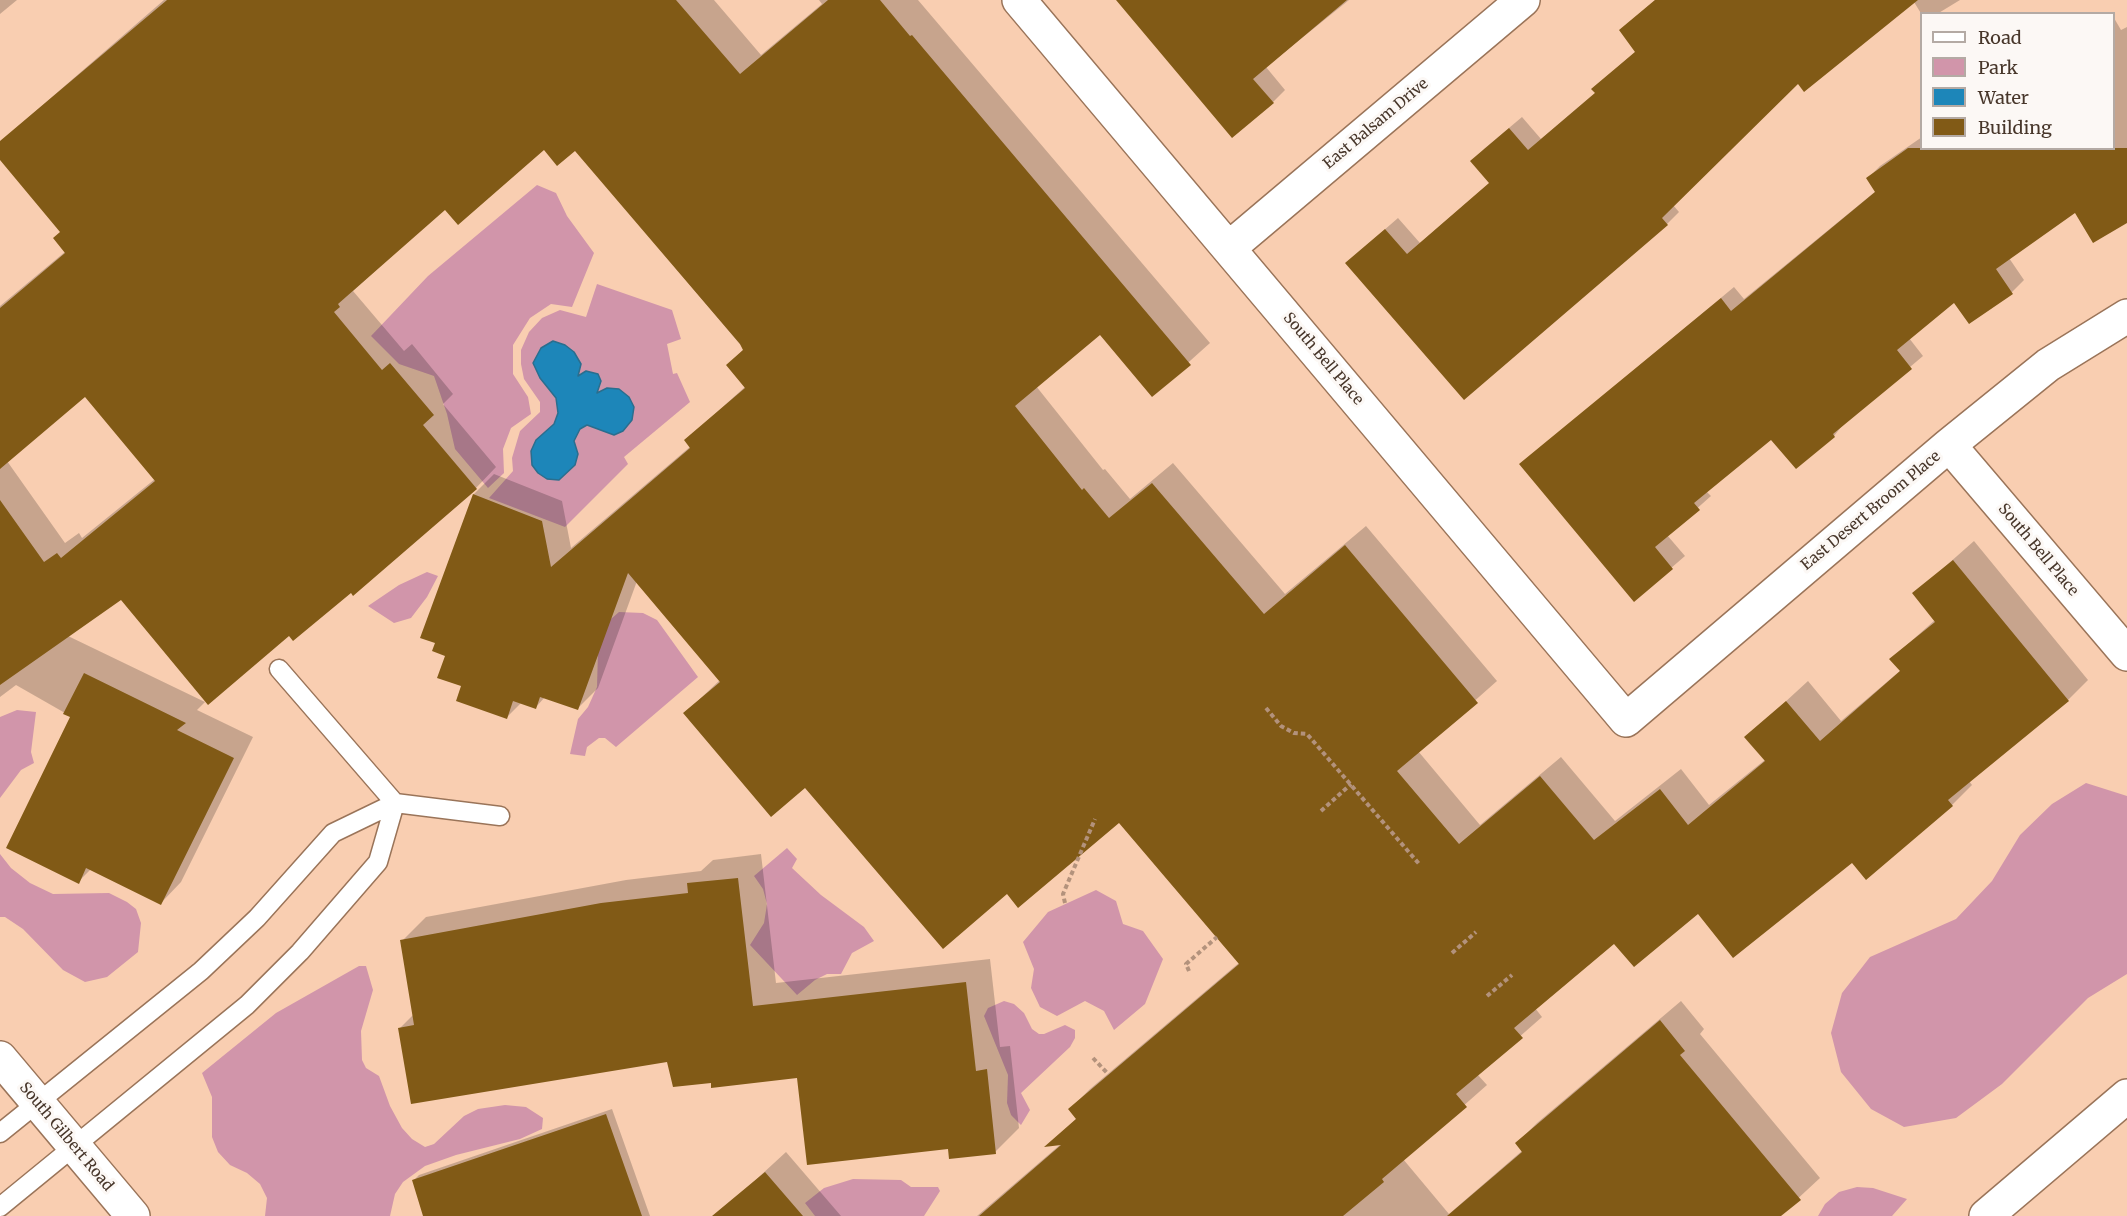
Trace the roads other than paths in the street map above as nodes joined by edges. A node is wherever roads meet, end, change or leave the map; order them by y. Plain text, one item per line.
1 (1019, 0) edge
2 (1523, 0) edge
3 (1229, 248) junction
4 (2127, 316) edge
5 (1949, 445) junction
6 (2127, 654) edge
7 (279, 669) dead end
8 (1626, 720) joint
9 (395, 803) junction
10 (500, 816) dead end
11 (0, 1059) edge
12 (2127, 1096) edge
13 (38, 1104) junction
14 (0, 1133) edge
15 (74, 1147) junction
16 (0, 1207) edge
17 (133, 1216) edge
18 (1986, 1216) edge

1 - 3 street, South Bell Place
2 - 3 street, East Balsam Drive
3 - 8 street, South Bell Place
4 - 5 street, East Desert Broom Place
5 - 6 street, South Bell Place
5 - 8 street, East Desert Broom Place
7 - 9 lane
9 - 10 lane
9 - 13 lane
9 - 15 lane
11 - 13 street, South Gilbert Road
12 - 18 street
13 - 14 lane
13 - 15 street, South Gilbert Road
15 - 16 lane
15 - 17 street, South Gilbert Road

